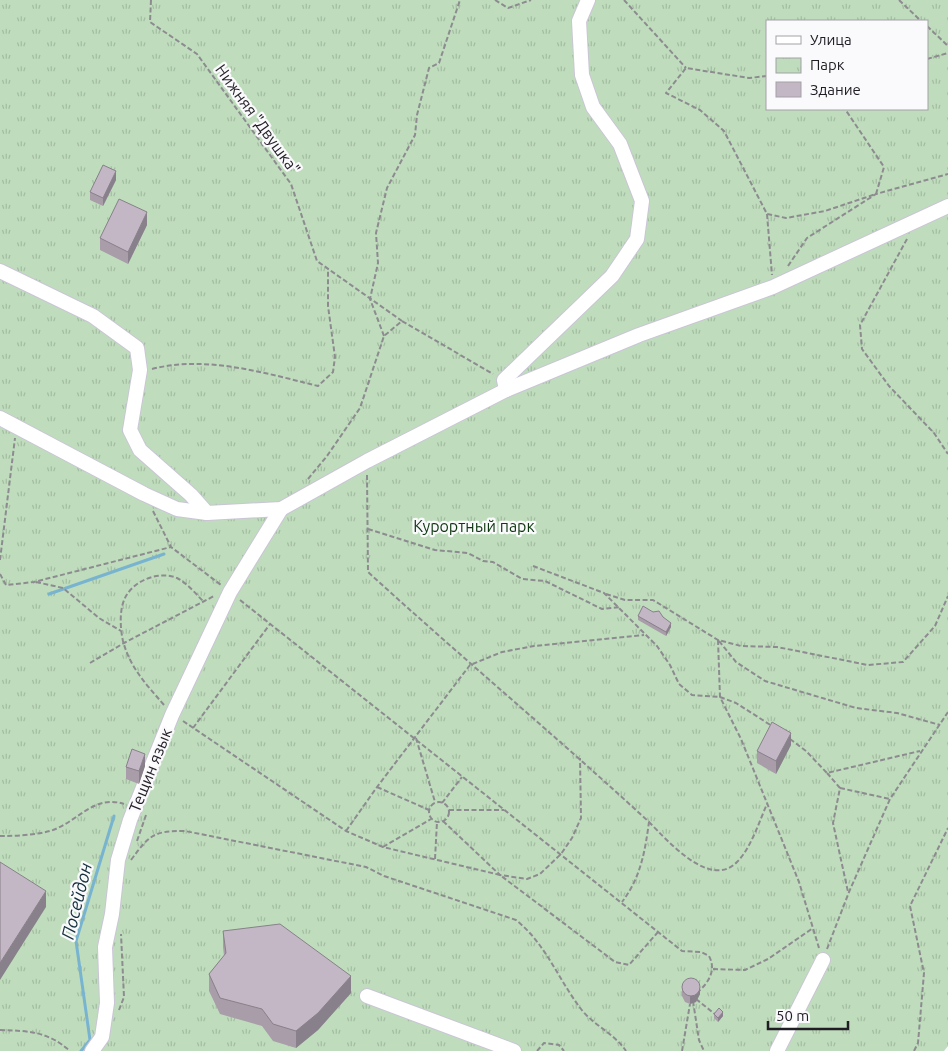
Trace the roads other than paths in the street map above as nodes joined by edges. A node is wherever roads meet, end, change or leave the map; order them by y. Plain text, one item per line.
1 (588, 0) edge
2 (948, 206) edge
3 (0, 271) edge
4 (505, 385) junction
5 (0, 418) edge
6 (281, 509) junction
7 (208, 513) junction
8 (822, 960) road end
9 (367, 996) dead end
10 (92, 1051) edge
11 (514, 1051) edge
12 (777, 1051) edge

1 - 4 lane
2 - 4 lane
3 - 7 lane
4 - 6 lane
5 - 7 lane
6 - 7 lane
6 - 10 lane, Тещин язык
8 - 12 lane
9 - 11 lane

